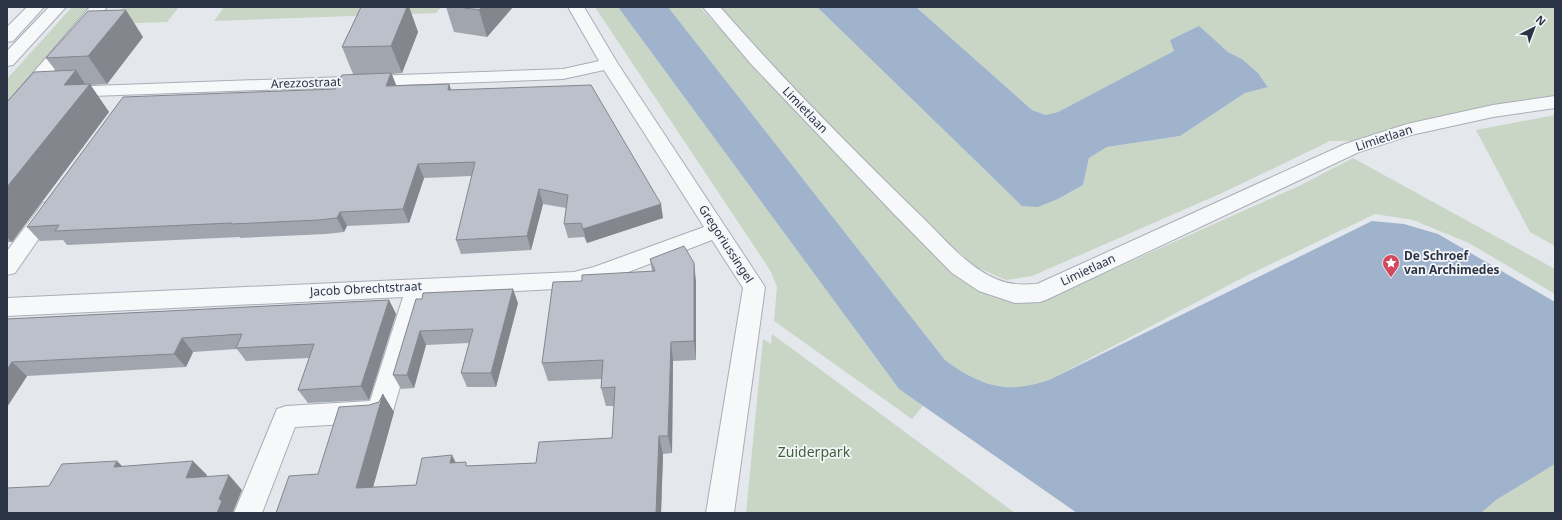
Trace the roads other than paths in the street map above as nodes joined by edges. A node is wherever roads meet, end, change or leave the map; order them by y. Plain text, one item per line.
1 (36, 7) edge
2 (58, 7) edge
3 (100, 7) edge
4 (576, 7) edge
5 (711, 7) edge
6 (7, 37) edge
7 (7, 61) edge
8 (609, 64) junction
9 (137, 90) junction
10 (26, 94) junction
11 (1555, 102) edge
12 (123, 108) edge
13 (7, 115) edge
14 (62, 192) edge
15 (717, 230) junction
16 (7, 267) edge
17 (417, 286) junction
18 (7, 307) edge
19 (248, 513) edge
20 (720, 513) edge

1 - 6 street
2 - 7 street
3 - 10 street
4 - 8 street, Gregoriussingel
5 - 11 street, Limietlaan
8 - 9 street, Arezzostraat
8 - 15 street, Gregoriussingel
9 - 10 street, Arezzostraat
9 - 12 street
10 - 13 street
14 - 16 street
15 - 17 street, Jacob Obrechtstraat
15 - 20 street, Gregoriussingel
17 - 18 street, Jacob Obrechtstraat
17 - 19 street

